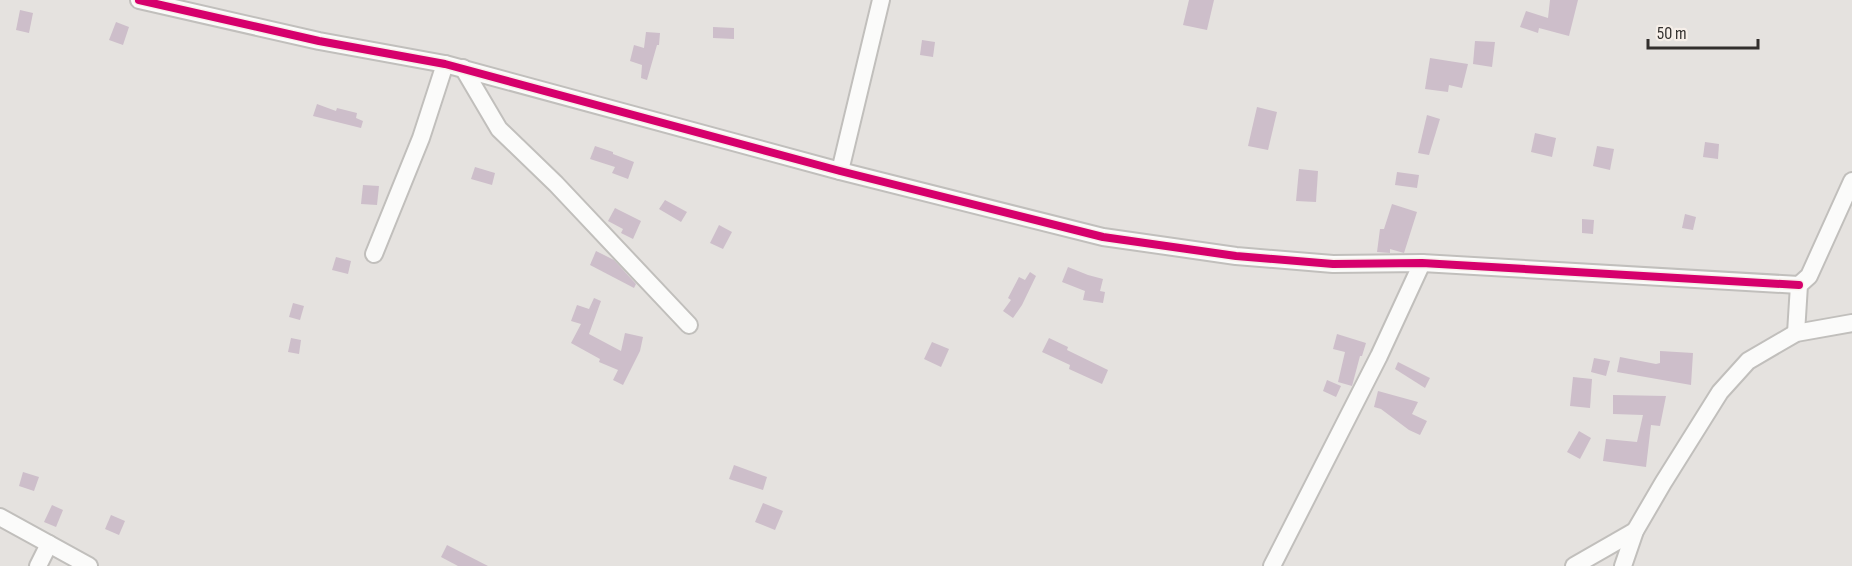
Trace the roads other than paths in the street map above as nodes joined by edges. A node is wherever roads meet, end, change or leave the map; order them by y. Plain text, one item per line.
1 (139, 0) edge
2 (881, 0) edge
3 (445, 64) junction
4 (463, 68) junction
5 (840, 171) junction
6 (1852, 182) edge
7 (374, 254) dead end
8 (1422, 263) junction
9 (1799, 285) junction
10 (1852, 323) edge
11 (689, 325) dead end
12 (1796, 333) junction
13 (0, 517) edge
14 (1635, 531) junction
15 (49, 544) junction
16 (38, 566) edge
17 (89, 566) edge
18 (1272, 566) edge
19 (1574, 566) edge
20 (1623, 566) edge

1 - 3 street
2 - 5 street
3 - 4 street
3 - 7 street
4 - 5 street
4 - 11 street
5 - 8 street
6 - 9 street
8 - 9 street
8 - 18 street
9 - 12 street
10 - 12 street
12 - 14 street
13 - 15 street
14 - 19 street
14 - 20 street
15 - 16 street
15 - 17 street

